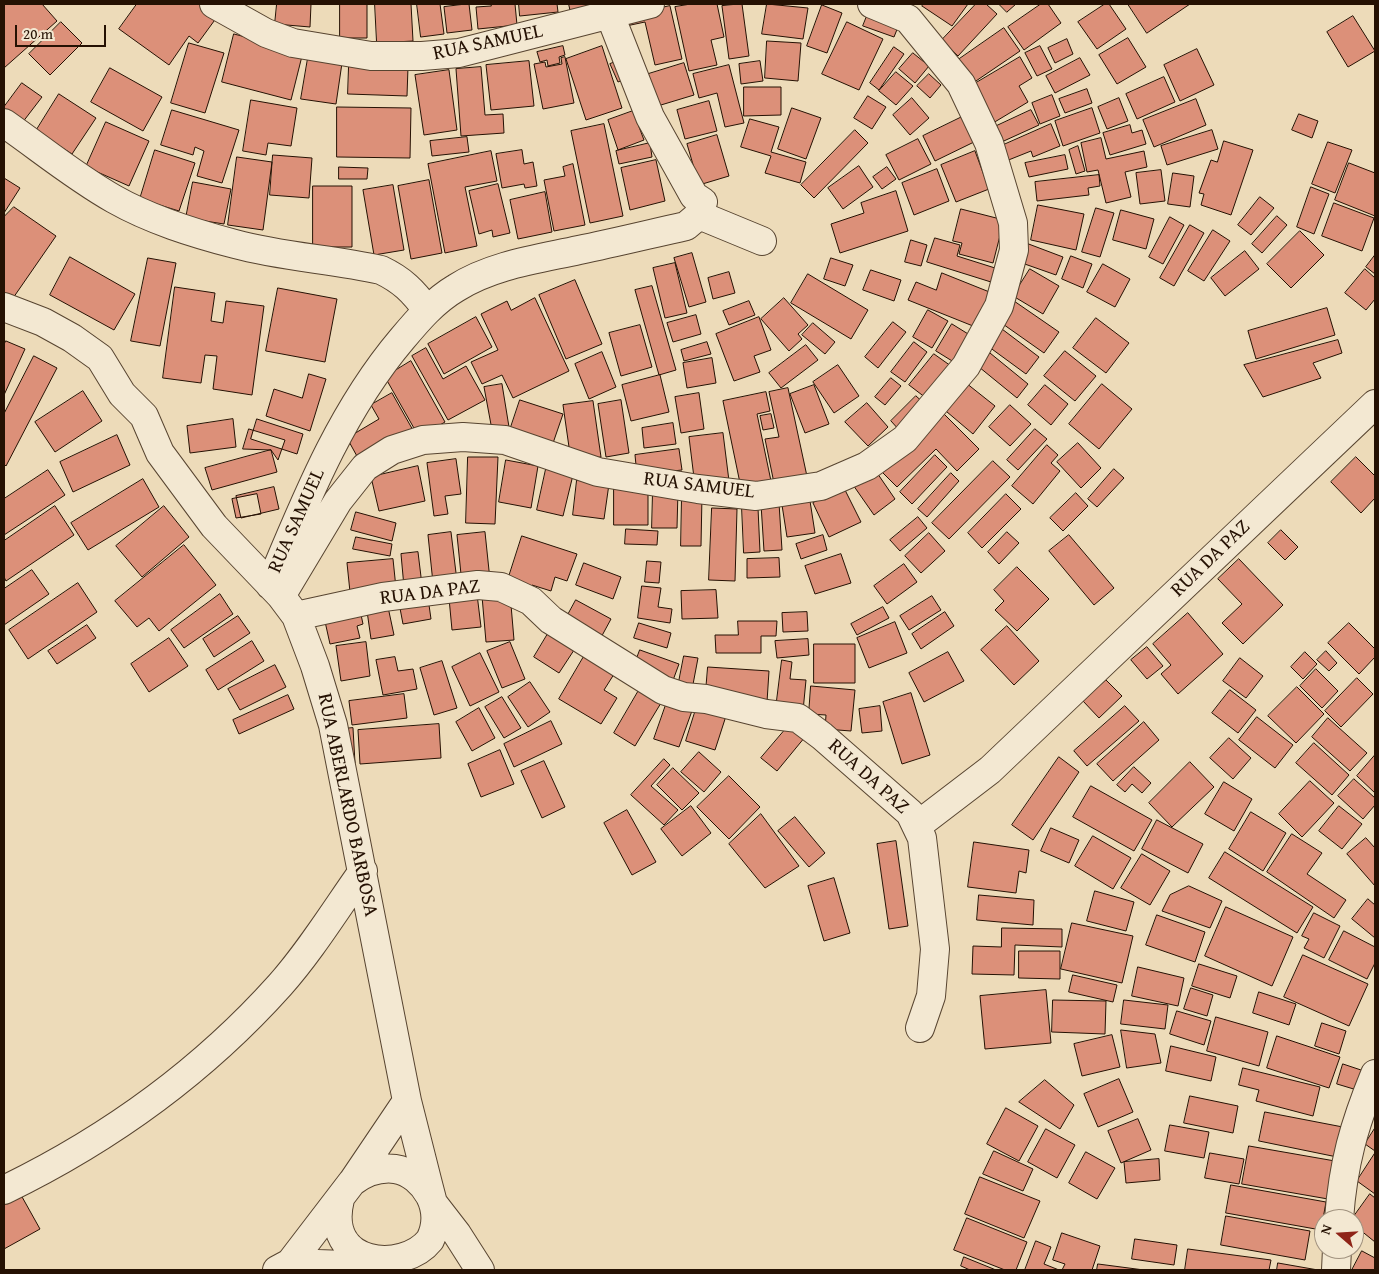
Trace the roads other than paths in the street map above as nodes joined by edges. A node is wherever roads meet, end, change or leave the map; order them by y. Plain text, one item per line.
1 (214, 4) edge
2 (650, 4) edge
3 (872, 4) edge
4 (610, 15) junction
5 (4, 123) edge
6 (700, 215) junction
7 (762, 242) dead end
8 (4, 307) edge
9 (427, 310) junction
10 (1375, 404) edge
11 (282, 599) junction
12 (918, 825) junction
13 (363, 871) junction
14 (920, 1028) dead end
15 (1375, 1074) edge
16 (407, 1101) junction
17 (4, 1190) edge
18 (346, 1191) junction
19 (433, 1203) junction
20 (1340, 1209) edge
21 (284, 1267) edge
22 (384, 1268) edge
23 (480, 1270) edge

1 - 4 street, RUA SAMUEL
2 - 4 street, RUA SAMUEL
3 - 11 street, RUA SAMUEL
4 - 6 street
5 - 9 street
6 - 7 street
6 - 9 street, RUA SAMUEL
8 - 11 street, RUA ABERLARDO BARBOSA
9 - 11 street, RUA SAMUEL
10 - 12 street, RUA DA PAZ
11 - 12 street, RUA DA PAZ
11 - 13 street, RUA ABERLARDO BARBOSA
12 - 14 street
13 - 16 street, RUA ABERLARDO BARBOSA
13 - 17 street
15 - 20 street
16 - 18 street
16 - 19 street, RUA ABERLARDO BARBOSA
18 - 19 street
18 - 21 street
18 - 22 street
19 - 22 street
19 - 23 street
21 - 22 street

